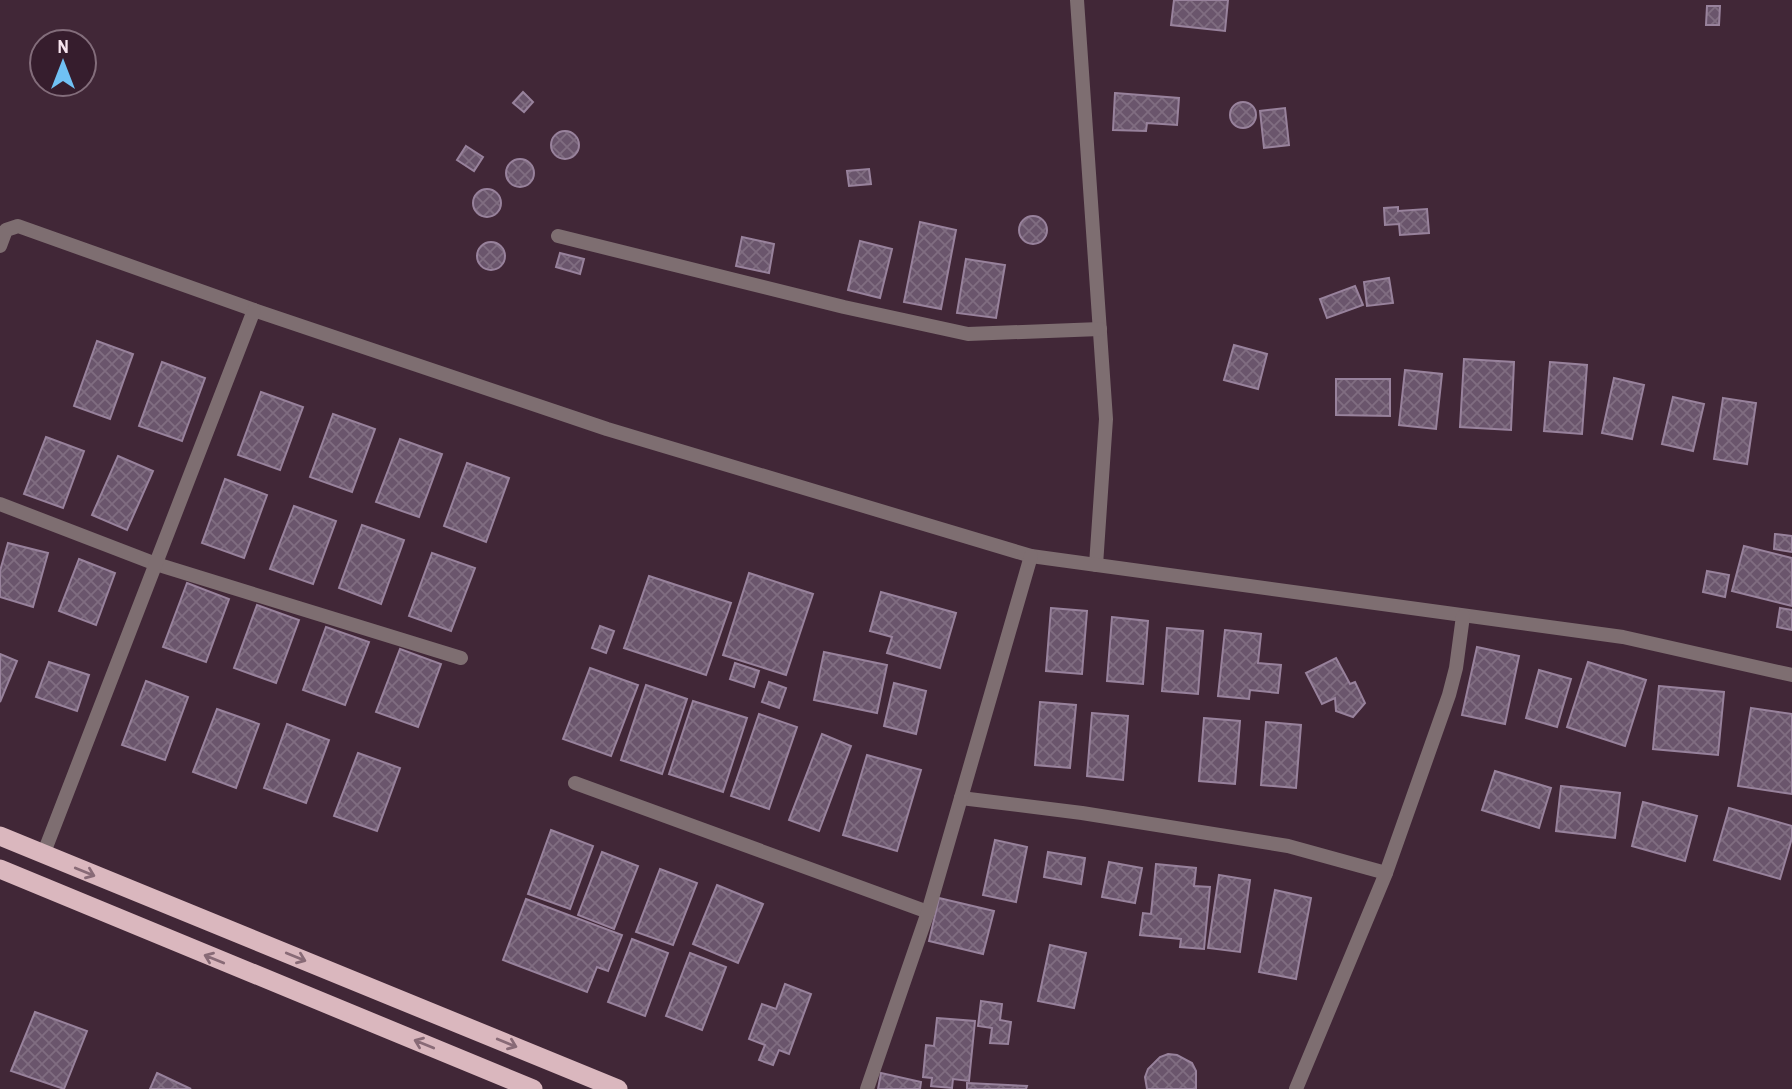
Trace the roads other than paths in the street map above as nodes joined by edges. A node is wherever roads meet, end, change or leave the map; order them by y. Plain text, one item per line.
1 (1077, 0) edge
2 (558, 236) dead end
3 (0, 246) edge
4 (254, 310) junction
5 (1100, 329) junction
6 (0, 503) edge
7 (1031, 556) junction
8 (156, 564) junction
9 (1096, 565) junction
10 (1463, 617) junction
11 (461, 658) dead end
12 (1792, 675) edge
13 (575, 783) dead end
14 (961, 798) junction
15 (0, 836) edge
16 (43, 855) junction
17 (0, 869) edge
18 (1386, 873) junction
19 (928, 912) junction
20 (533, 1089) edge
21 (618, 1089) edge
22 (867, 1089) edge
23 (1296, 1089) edge

1 - 5 street
2 - 5 street
3 - 4 street
4 - 7 street
4 - 8 street
5 - 9 street
6 - 8 street
7 - 9 street
7 - 14 street
8 - 11 street
8 - 16 street
9 - 10 street
10 - 12 street
10 - 18 street
13 - 19 street
14 - 18 street
14 - 19 street
15 - 16 highway
16 -> 21 highway
20 -> 17 highway
18 - 23 street
19 - 22 street

